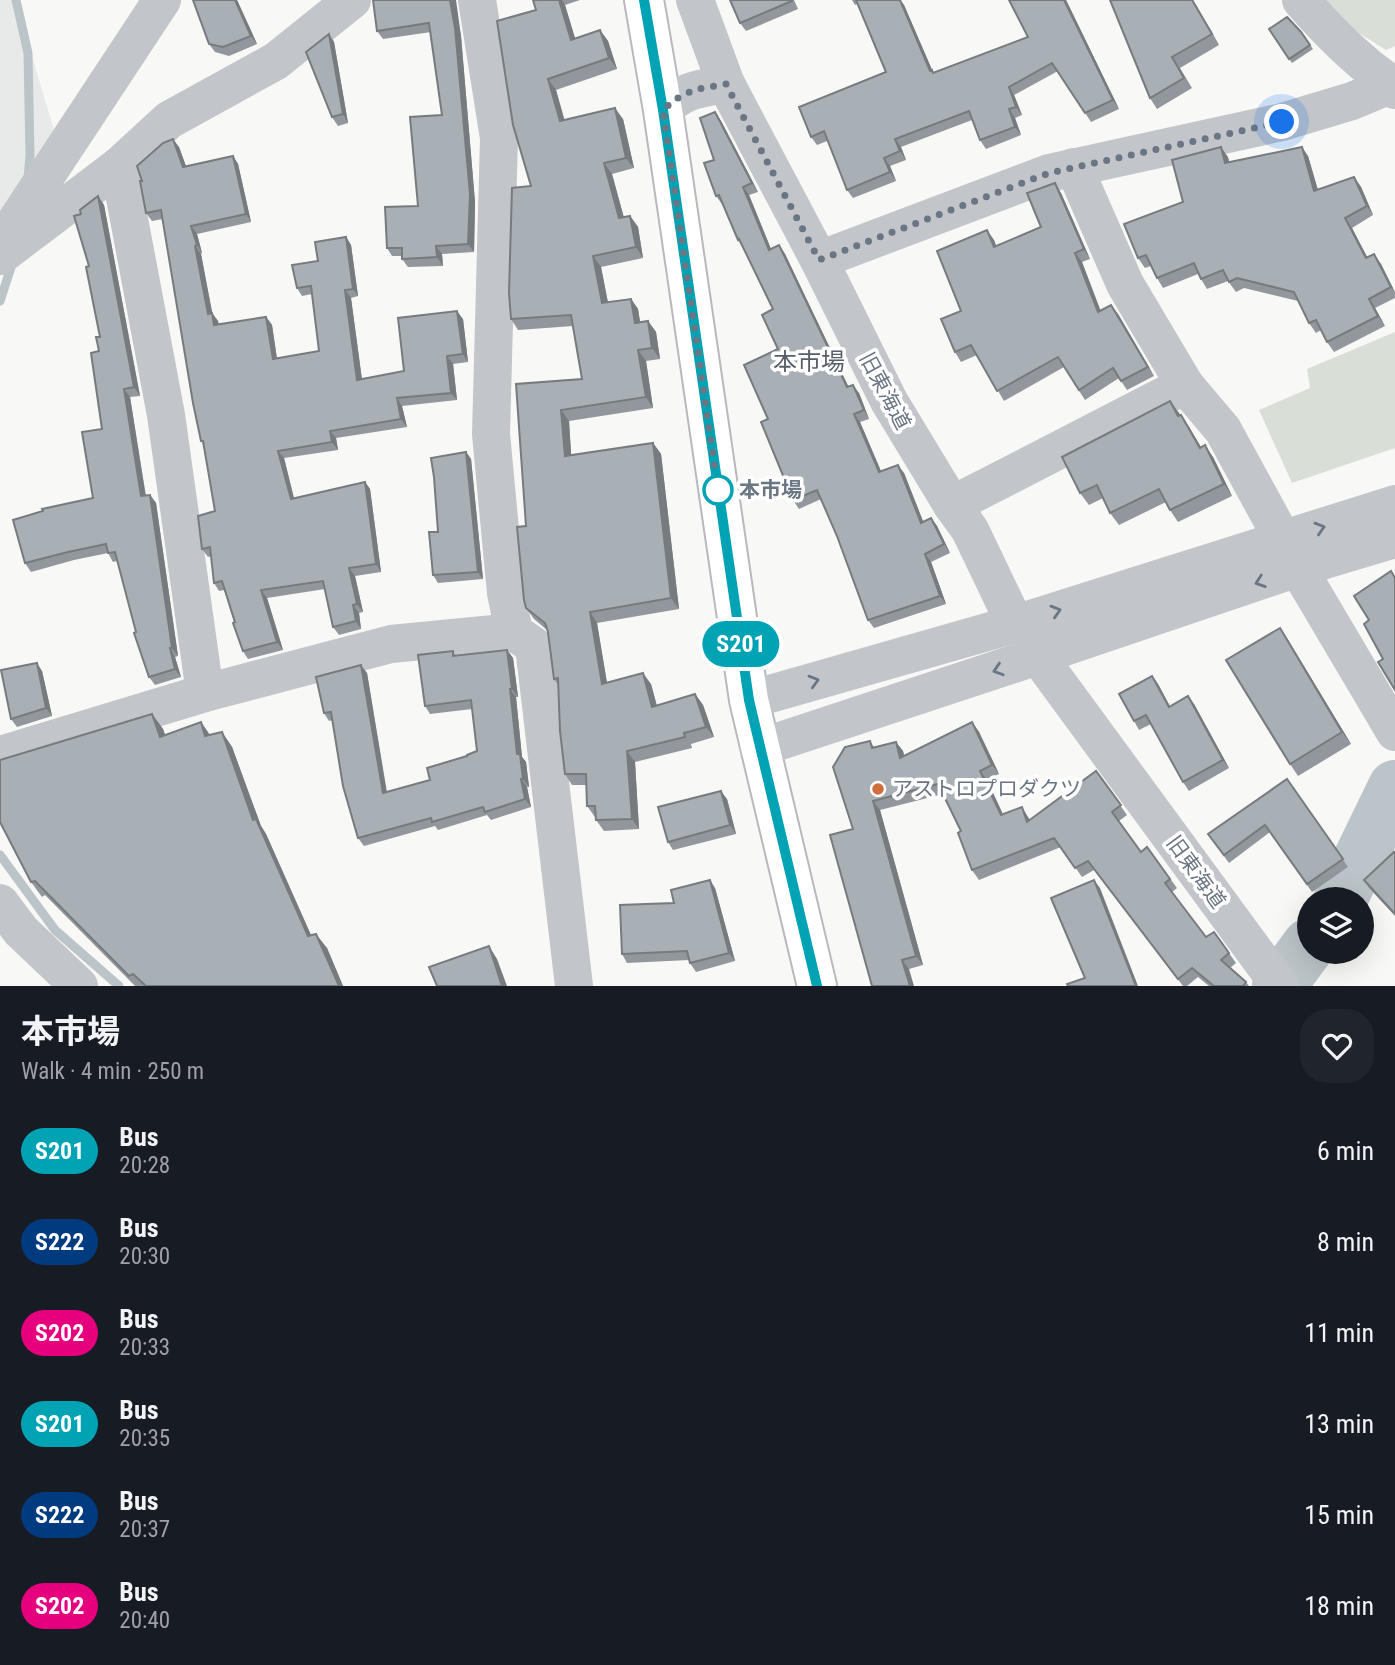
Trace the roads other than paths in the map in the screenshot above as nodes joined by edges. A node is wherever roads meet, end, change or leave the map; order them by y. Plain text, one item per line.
1 (162, 0) edge
2 (352, 0) edge
3 (477, 0) edge
4 (644, 0) edge
5 (695, 0) edge
6 (1301, 0) edge
7 (726, 84) junction
8 (1394, 86) edge
9 (663, 110) junction
10 (119, 166) junction
11 (1073, 167) junction
12 (13, 239) edge
13 (819, 260) junction
14 (1185, 385) junction
15 (1395, 504) edge
16 (952, 505) junction
17 (1395, 539) edge
18 (1291, 554) junction
19 (1015, 624) junction
20 (514, 632) junction
21 (1038, 656) junction
22 (205, 693) junction
23 (749, 700) junction
24 (1395, 732) edge
25 (759, 748) junction
26 (0, 755) edge
27 (0, 903) edge
28 (1275, 980) edge
29 (79, 986) edge
30 (574, 986) edge
31 (817, 986) edge

1 - 12 street
2 - 10 street
3 - 20 street
4 - 9 main road
5 - 7 street, 旧東海道
6 - 8 street
7 - 9 street
7 - 13 street, 旧東海道
8 - 11 street
9 - 23 main road
10 - 12 street
10 - 22 street
11 - 13 street
11 - 14 street
13 - 16 street, 旧東海道
14 - 16 street
14 - 18 street
18 -> 15 street
16 - 19 street, 旧東海道
17 - 18 street
19 -> 18 street
18 -> 21 street
18 - 24 street
23 -> 19 street
20 - 22 street
20 - 30 street
21 -> 25 street
21 - 28 street, 旧東海道
22 - 26 street
23 - 25 main road
25 - 31 main road
27 - 29 street

